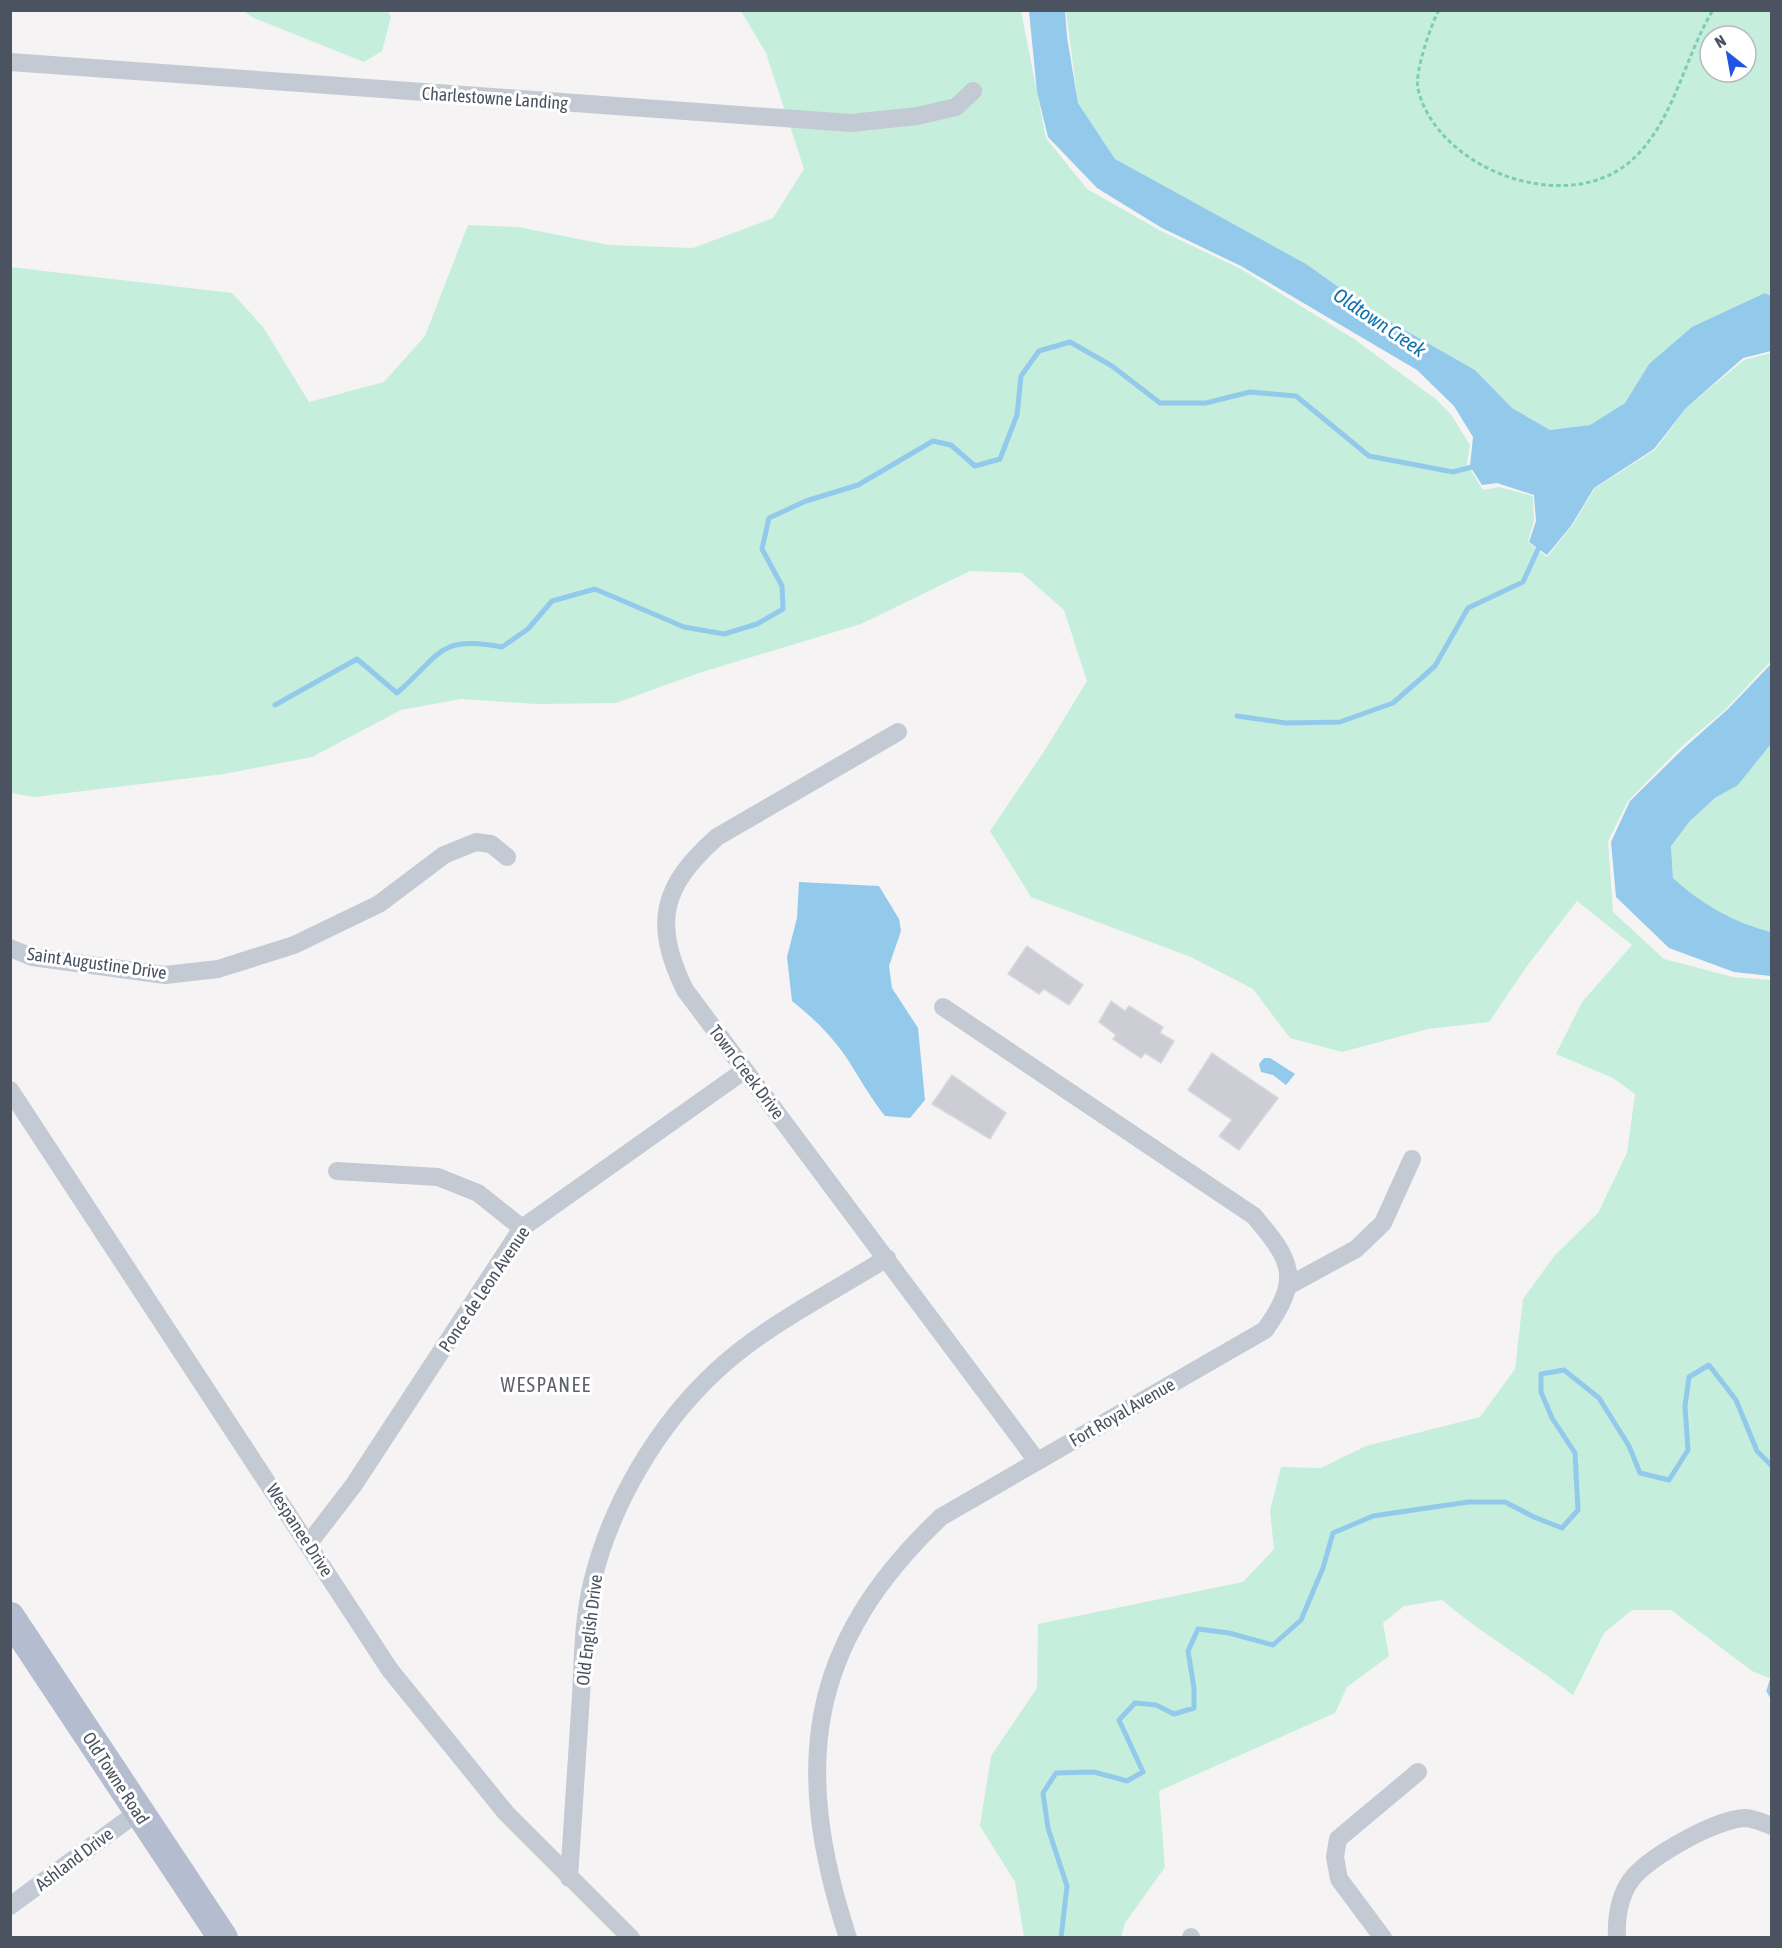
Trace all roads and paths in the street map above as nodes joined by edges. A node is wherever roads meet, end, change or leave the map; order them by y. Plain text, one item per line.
1 (1439, 10) edge
2 (1713, 10) edge
3 (10, 62) edge
4 (973, 91) dead end
5 (898, 732) dead end
6 (507, 858) dead end
7 (10, 948) edge
8 (943, 1007) dead end
9 (745, 1070) junction
10 (10, 1090) edge
11 (1412, 1160) dead end
12 (337, 1170) dead end
13 (522, 1228) junction
14 (886, 1258) junction
15 (1288, 1286) junction
16 (1037, 1461) junction
17 (309, 1543) junction
18 (10, 1617) edge
19 (1418, 1772) dead end
20 (138, 1812) junction
21 (1772, 1826) edge
22 (569, 1878) junction
23 (10, 1906) edge
24 (223, 1938) edge
25 (630, 1938) edge
26 (848, 1938) edge
27 (1383, 1938) edge
28 (1617, 1938) edge

1 - 2 path
3 - 4 street, Charlestowne Landing
5 - 9 street, Town Creek Drive
6 - 7 street, Saint Augustine Drive
8 - 15 street, Fort Royal Avenue
9 - 13 street, Ponce de Leon Avenue
9 - 14 street, Town Creek Drive
10 - 17 street, Wespanee Drive
11 - 15 street
12 - 13 street
13 - 17 street, Ponce de Leon Avenue
14 - 16 street, Town Creek Drive
14 - 22 street, Old English Drive
15 - 16 street, Fort Royal Avenue
16 - 26 street, Fort Royal Avenue
17 - 22 street, Wespanee Drive
18 - 20 main road, Old Towne Road
19 - 27 street
20 - 23 street, Ashland Drive
20 - 24 main road, Old Towne Road
21 - 28 street
22 - 25 street, Wespanee Drive

